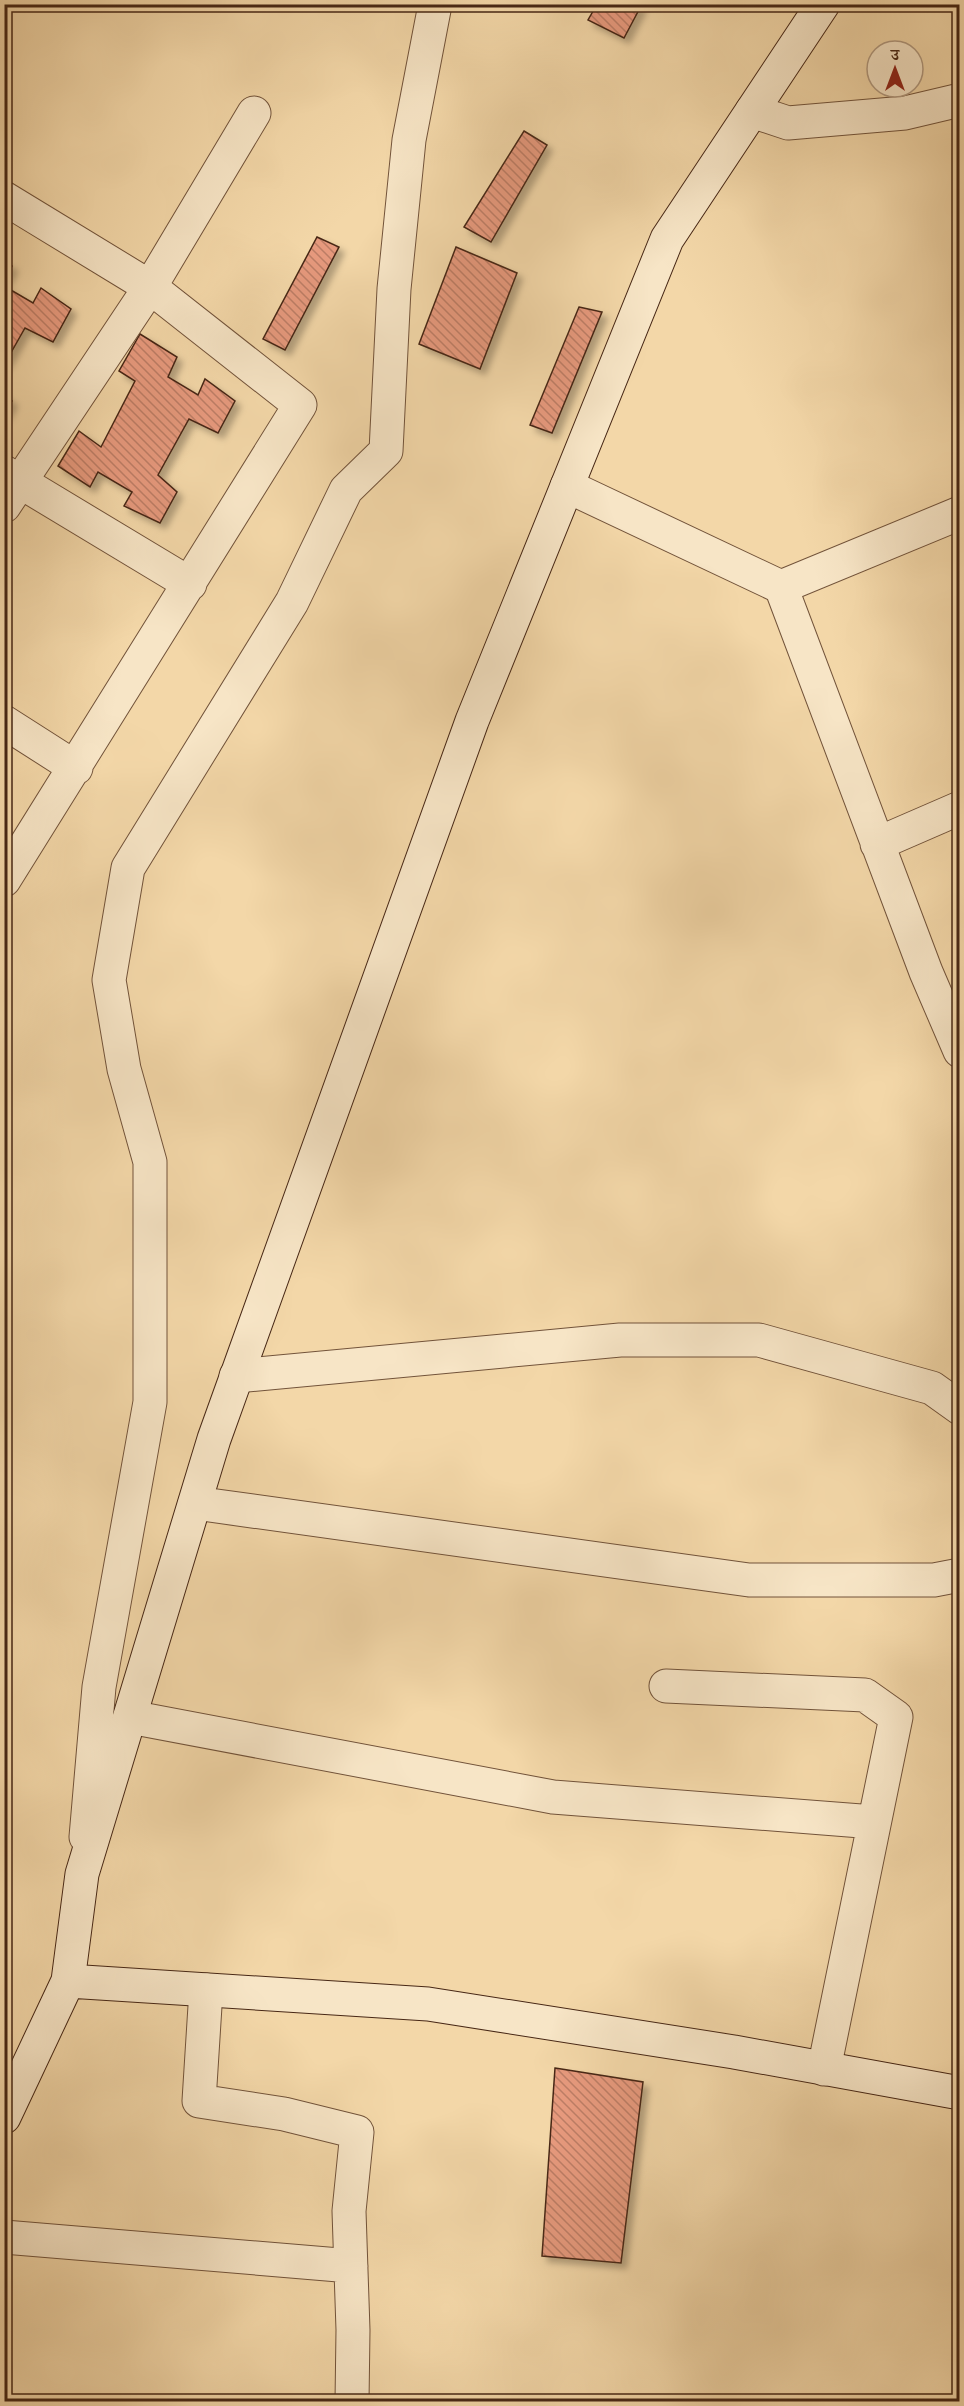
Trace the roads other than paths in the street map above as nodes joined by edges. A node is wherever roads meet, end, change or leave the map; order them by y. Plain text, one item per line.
1 (823, 4) edge
2 (434, 10) dead end
3 (960, 100) edge
4 (752, 111) junction
5 (254, 113) dead end
6 (4, 198) edge
7 (150, 287) junction
8 (567, 486) junction
9 (10, 487) edge
10 (960, 513) edge
11 (190, 584) junction
12 (781, 587) junction
13 (4, 722) edge
14 (76, 768) junction
15 (960, 808) edge
16 (877, 844) junction
17 (4, 880) edge
18 (958, 1043) edge
19 (236, 1376) junction
20 (960, 1408) edge
21 (195, 1503) junction
22 (960, 1575) edge
23 (666, 1686) dead end
24 (130, 1717) junction
25 (874, 1822) junction
26 (82, 1874) junction
27 (68, 1981) junction
28 (206, 1990) junction
29 (824, 2068) junction
30 (960, 2093) edge
31 (4, 2117) edge
32 (4, 2237) edge
33 (351, 2266) junction
34 (352, 2402) edge

1 - 4 street
2 - 26 street
3 - 4 street
4 - 8 street
5 - 7 street
6 - 7 street
7 - 9 street
7 - 11 street
8 - 12 street
8 - 19 street
9 - 11 street
10 - 12 street
11 - 14 street
12 - 16 street
13 - 14 street
14 - 17 street
15 - 16 street
16 - 18 street
19 - 20 street
19 - 21 street
21 - 22 street
21 - 24 street
23 - 25 street
24 - 25 street
24 - 26 street
25 - 29 street
26 - 27 street
27 - 28 street
27 - 31 street
28 - 29 street
28 - 33 street
29 - 30 street
32 - 33 street
33 - 34 street

